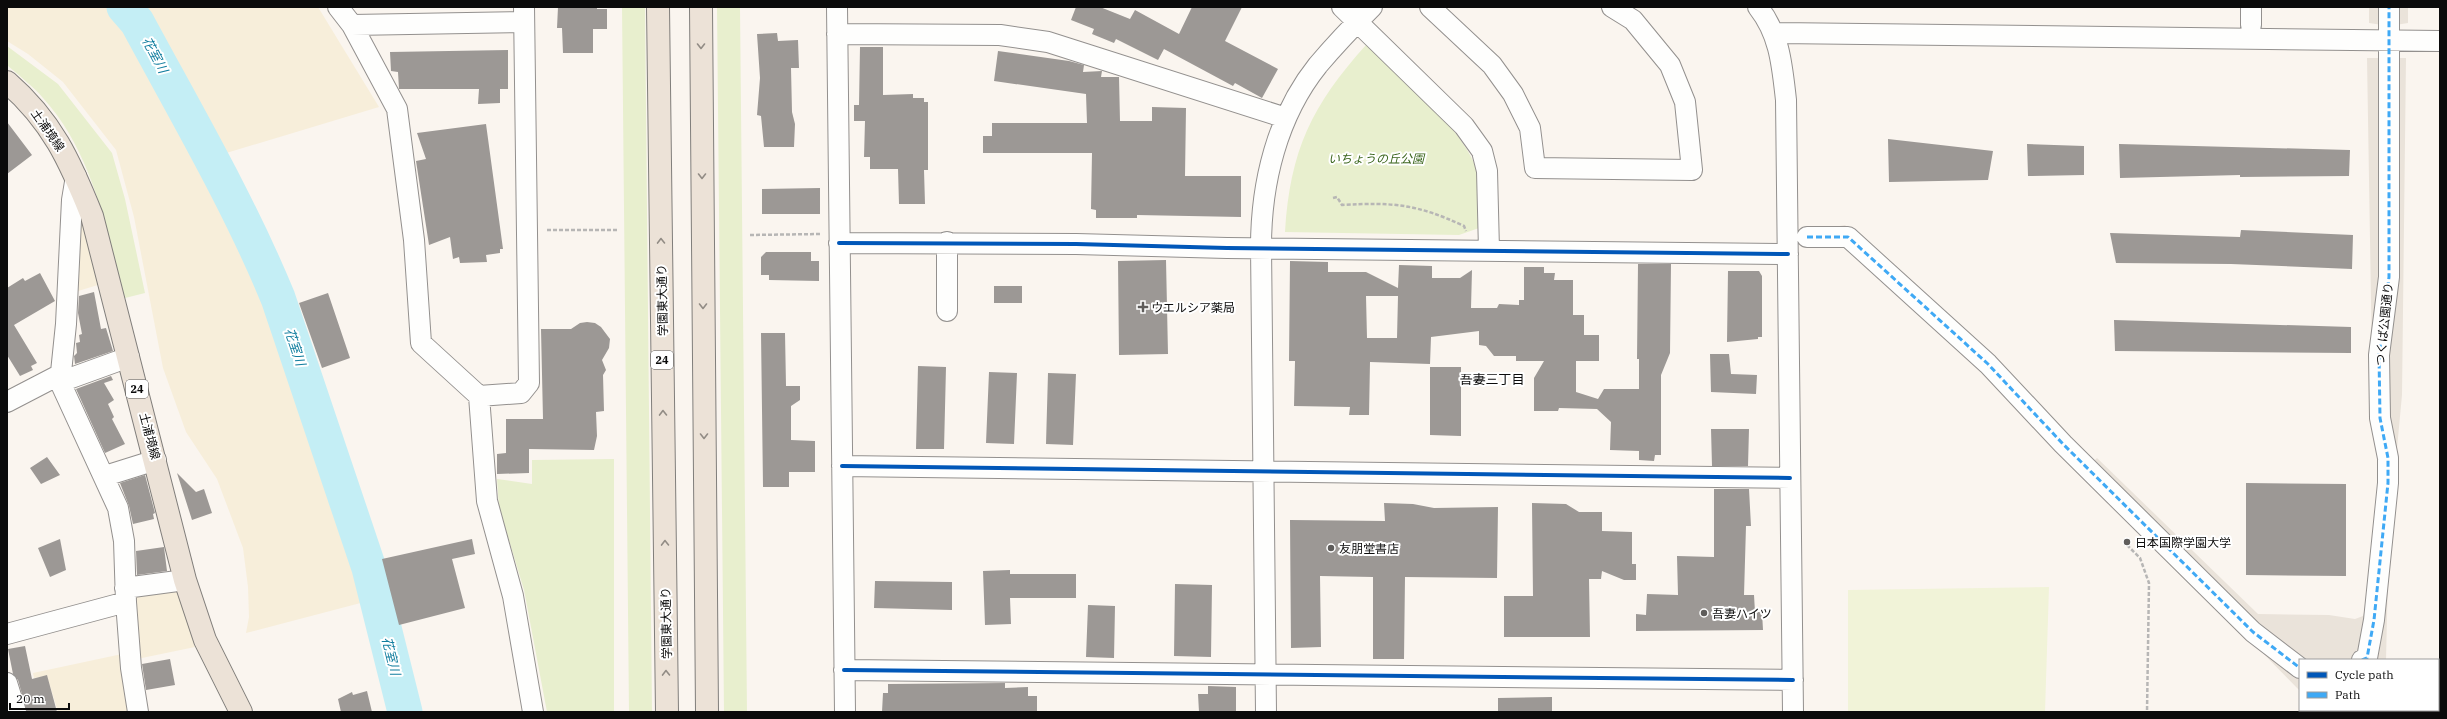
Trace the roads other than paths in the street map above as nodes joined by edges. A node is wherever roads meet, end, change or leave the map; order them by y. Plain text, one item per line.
1 (338, 7) edge
2 (658, 7) edge
3 (701, 7) edge
4 (837, 7) edge
5 (1342, 7) edge
6 (1372, 7) edge
7 (1430, 7) edge
8 (1612, 7) edge
9 (1758, 7) edge
10 (2389, 7) edge
11 (524, 14) edge
12 (1357, 22) junction
13 (352, 25) junction
14 (1775, 33) junction
15 (837, 34) junction
16 (2389, 41) junction
17 (2440, 41) edge
18 (7, 82) edge
19 (1286, 118) junction
20 (76, 176) junction
21 (1806, 237) dead end
22 (839, 238) junction
23 (947, 242) junction
24 (1261, 247) junction
25 (1489, 250) junction
26 (1788, 254) junction
27 (947, 311) dead end
28 (129, 357) junction
29 (59, 378) junction
30 (479, 396) junction
31 (7, 402) edge
32 (156, 460) junction
33 (842, 466) junction
34 (1264, 470) junction
35 (105, 476) junction
36 (1790, 478) junction
37 (186, 580) junction
38 (125, 595) junction
39 (7, 634) edge
40 (2364, 659) edge
41 (2299, 667) edge
42 (844, 670) junction
43 (1266, 676) junction
44 (1792, 680) junction
45 (7, 683) edge
46 (16, 712) edge
47 (138, 712) edge
48 (241, 712) edge
49 (533, 712) edge
50 (667, 712) edge
51 (707, 712) edge
52 (845, 712) edge
53 (1266, 712) edge
54 (1793, 712) edge

1 - 13 street
50 -> 2 main road, 学園東大通り / 24
3 -> 51 main road
4 - 15 street
5 - 12 street
6 - 12 street
7 - 8 street
9 - 14 street
10 - 16 street, つくば公園通り
11 - 13 street
11 - 30 street
12 - 19 street
12 - 25 street
13 - 30 street
14 - 16 street
14 - 26 street
15 - 19 street
15 - 22 street
16 - 17 street
16 - 40 street, つくば公園通り
18 - 20 main road, 土浦境線 / 24
19 - 24 street
20 - 28 main road, 土浦境線 / 24
20 - 29 street
21 - 41 street
22 - 23 street
22 - 33 street
23 - 24 street
23 - 27 street
24 - 25 street
24 - 34 street
25 - 26 street
26 - 36 street
28 - 29 street
28 - 32 main road, 土浦境線 / 24
29 - 31 street
29 - 35 street
30 - 49 street
32 - 35 street
32 - 37 main road, 土浦境線 / 24
33 - 34 street
33 - 42 street
34 - 36 street
34 - 43 street
35 - 38 street
36 - 44 street
37 - 38 street
37 - 48 main road, 土浦境線 / 24
38 - 39 street
38 - 47 street
42 - 43 street
42 - 52 street
43 - 44 street
43 - 53 street
44 - 54 street
45 - 46 street

